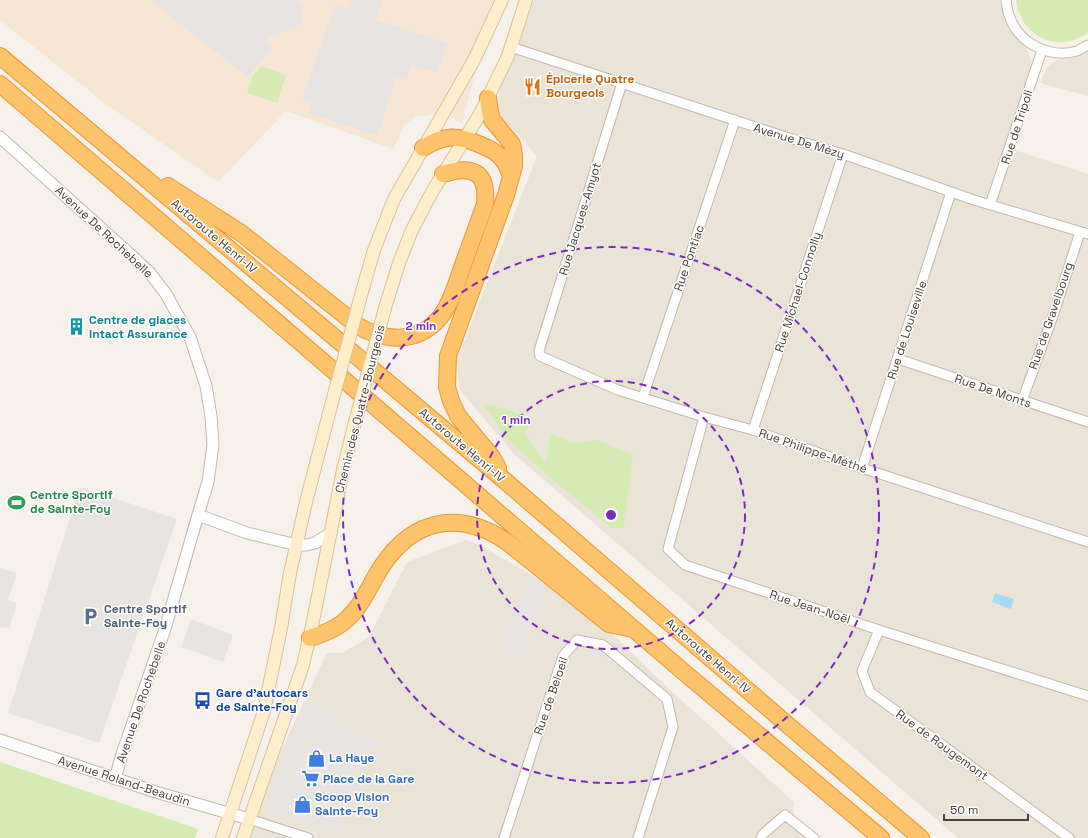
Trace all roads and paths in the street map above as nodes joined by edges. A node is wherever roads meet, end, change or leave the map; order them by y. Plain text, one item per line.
1 (502, 0) edge
2 (526, 0) edge
3 (1006, 0) edge
4 (1088, 45) edge
5 (511, 47) junction
6 (1042, 50) junction
7 (0, 56) edge
8 (622, 83) junction
9 (0, 84) edge
10 (0, 87) edge
11 (488, 98) junction
12 (18, 100) junction
13 (735, 120) junction
14 (0, 137) edge
15 (465, 138) junction
16 (423, 148) junction
17 (114, 152) junction
18 (843, 154) junction
19 (443, 174) junction
20 (511, 177) junction
21 (950, 192) junction
22 (990, 205) junction
23 (1084, 233) edge
24 (540, 356) joint
25 (898, 359) junction
26 (643, 397) junction
27 (1022, 401) junction
28 (704, 417) junction
29 (1088, 422) edge
30 (753, 430) junction
31 (862, 468) junction
32 (504, 480) junction
33 (198, 515) junction
34 (331, 533) junction
35 (1088, 542) edge
36 (297, 545) junction
37 (636, 630) junction
38 (879, 630) junction
39 (310, 638) junction
40 (1088, 696) edge
41 (0, 740) edge
42 (115, 779) junction
43 (230, 814) junction
44 (250, 819) junction
45 (222, 838) edge
46 (243, 838) edge
47 (308, 838) edge
48 (504, 838) edge
49 (638, 838) edge
50 (761, 838) edge
51 (814, 838) edge
52 (881, 838) edge
53 (921, 838) edge
54 (1069, 838) edge

1 - 16 main road
2 - 5 main road, Chemin des Quatre-Bourgeois
3 - 6 street
4 - 6 street
5 - 8 street, Avenue De Mézy
5 - 11 main road, Chemin des Quatre-Bourgeois
6 - 22 street, Rue de Tripoli
7 - 17 highway, Autoroute Henri-IV
8 - 13 street, Avenue De Mézy
8 - 24 street, Rue Jacques-Amyot
9 - 12 highway, Autoroute Henri-IV
10 - 12 highway
11 - 15 main road, Chemin des Quatre-Bourgeois
11 - 20 highway
12 - 37 highway, Autoroute Henri-IV
13 - 18 street, Avenue De Mézy
13 - 26 street, Rue Pontiac
14 - 33 street, Avenue De Rochebelle
15 - 16 highway
15 - 19 main road, Chemin des Quatre-Bourgeois
15 - 20 highway
16 - 36 main road, bridge
17 - 19 highway
17 - 32 highway, Autoroute Henri-IV
18 - 21 street, Avenue De Mézy
18 - 30 street, Rue Michael-Connolly
19 - 34 main road, Chemin des Quatre-Bourgeois, bridge
20 - 32 highway
21 - 22 street, Avenue De Mézy
21 - 25 street, Rue de Louiseville
22 - 23 street, Avenue De Mézy
23 - 27 street, Rue de Gravelbourg
24 - 26 street, Rue Philippe-Méthé
25 - 27 street, Rue De Monts
25 - 31 street, Rue de Louiseville
26 - 28 street, Rue Philippe-Méthé
27 - 29 street, Rue De Monts
28 - 30 street, Rue Philippe-Méthé
28 - 38 street, Rue Jean-Noël
30 - 31 street, Rue Philippe-Méthé
31 - 35 street, Rue Philippe-Méthé
32 - 53 highway, Autoroute Henri-IV
33 - 36 street
33 - 42 street, Avenue De Rochebelle
34 - 36 street
34 - 39 main road, Chemin des Quatre-Bourgeois
36 - 43 main road
37 - 39 highway
37 - 52 highway, Autoroute Henri-IV
38 - 40 street, Rue Jean-Noël
38 - 54 street, Rue de Rougemont
39 - 44 main road, Chemin des Quatre-Bourgeois
41 - 42 street, Avenue Roland-Beaudin
42 - 43 street, Avenue Roland-Beaudin
43 - 44 street, Avenue Roland-Beaudin
43 - 45 main road
44 - 46 main road, Chemin des Quatre-Bourgeois
44 - 47 street
48 - 49 street, Rue de Beloeil
50 - 51 street

